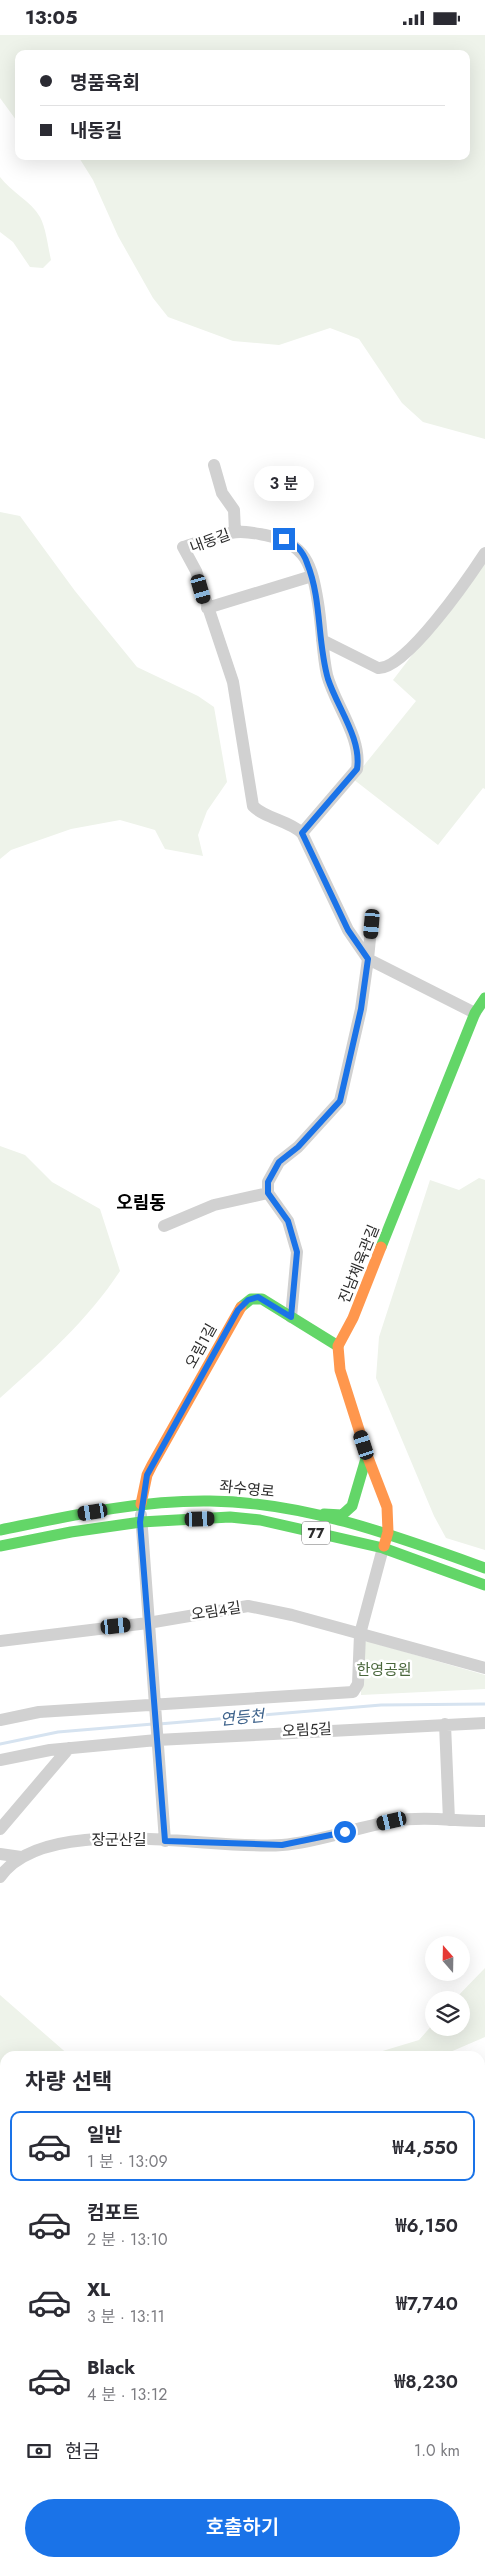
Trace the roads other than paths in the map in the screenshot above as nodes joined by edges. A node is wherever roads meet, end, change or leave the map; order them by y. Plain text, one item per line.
1 (214, 465) dead end
2 (235, 532) junction
3 (485, 553) edge
4 (312, 576) junction
5 (206, 608) junction
6 (322, 640) junction
7 (302, 833) junction
8 (372, 918) dead end
9 (368, 959) junction
10 (485, 997) edge
11 (475, 1013) junction
12 (268, 1193) junction
13 (164, 1226) dead end
14 (291, 1317) junction
15 (338, 1346) junction
16 (367, 1455) junction
17 (141, 1504) junction
18 (270, 1505) junction
19 (68, 1516) junction
20 (140, 1522) junction
21 (0, 1530) edge
22 (71, 1532) junction
23 (388, 1532) junction
24 (0, 1546) edge
25 (383, 1548) junction
26 (485, 1568) edge
27 (485, 1585) edge
28 (148, 1623) junction
29 (360, 1634) junction
30 (0, 1641) edge
31 (485, 1668) edge
32 (154, 1703) junction
33 (0, 1719) edge
34 (485, 1723) edge
35 (446, 1724) junction
36 (157, 1739) junction
37 (69, 1748) junction
38 (0, 1760) edge
39 (449, 1820) junction
40 (485, 1821) edge
41 (0, 1829) edge
42 (165, 1841) junction
43 (0, 1854) edge
44 (21, 1857) junction
45 (0, 1877) edge

1 - 2 street
2 - 4 street, 내동길
2 - 5 street, 내동길
3 - 6 street
4 - 5 street
4 - 6 street, 내동길
5 - 7 street, 내동길
6 - 7 street, 내동길
7 - 9 street
8 - 9 street
9 - 11 street
9 - 12 street
10 - 11 street, 진남체육관길
11 - 15 street, 진남체육관길
12 - 13 street
12 - 14 street
14 - 15 street, 오림1길
14 - 17 street, 오림1길
15 - 16 street
16 - 18 street
16 - 23 street
17 - 18 street, 좌수영로 / 77
17 - 19 street, 좌수영로 / 77
17 - 20 street
18 - 23 street, 좌수영로 / 77
19 - 21 street, 좌수영로 / 77
19 - 22 street
20 - 22 street, 좌수영로 / 77
20 - 25 street, 좌수영로 / 77
20 - 28 street
22 - 24 street, 좌수영로 / 77
23 - 25 street
23 - 26 street, 좌수영로 / 77
25 - 27 street, 좌수영로 / 77
25 - 29 street
28 - 29 street, 오림4길
28 - 30 street, 오림4길
28 - 32 street
29 - 31 street, 오림4길
29 - 32 street
32 - 33 street
32 - 36 street
34 - 35 street, 오림5길
35 - 36 street, 오림5길
35 - 39 street
36 - 37 street, 오림5길
36 - 42 street
37 - 38 street, 오림5길
37 - 41 street
39 - 40 street, 장군산길
39 - 42 street, 장군산길
42 - 44 street, 장군산길
43 - 44 street
44 - 45 street, 장군산길

